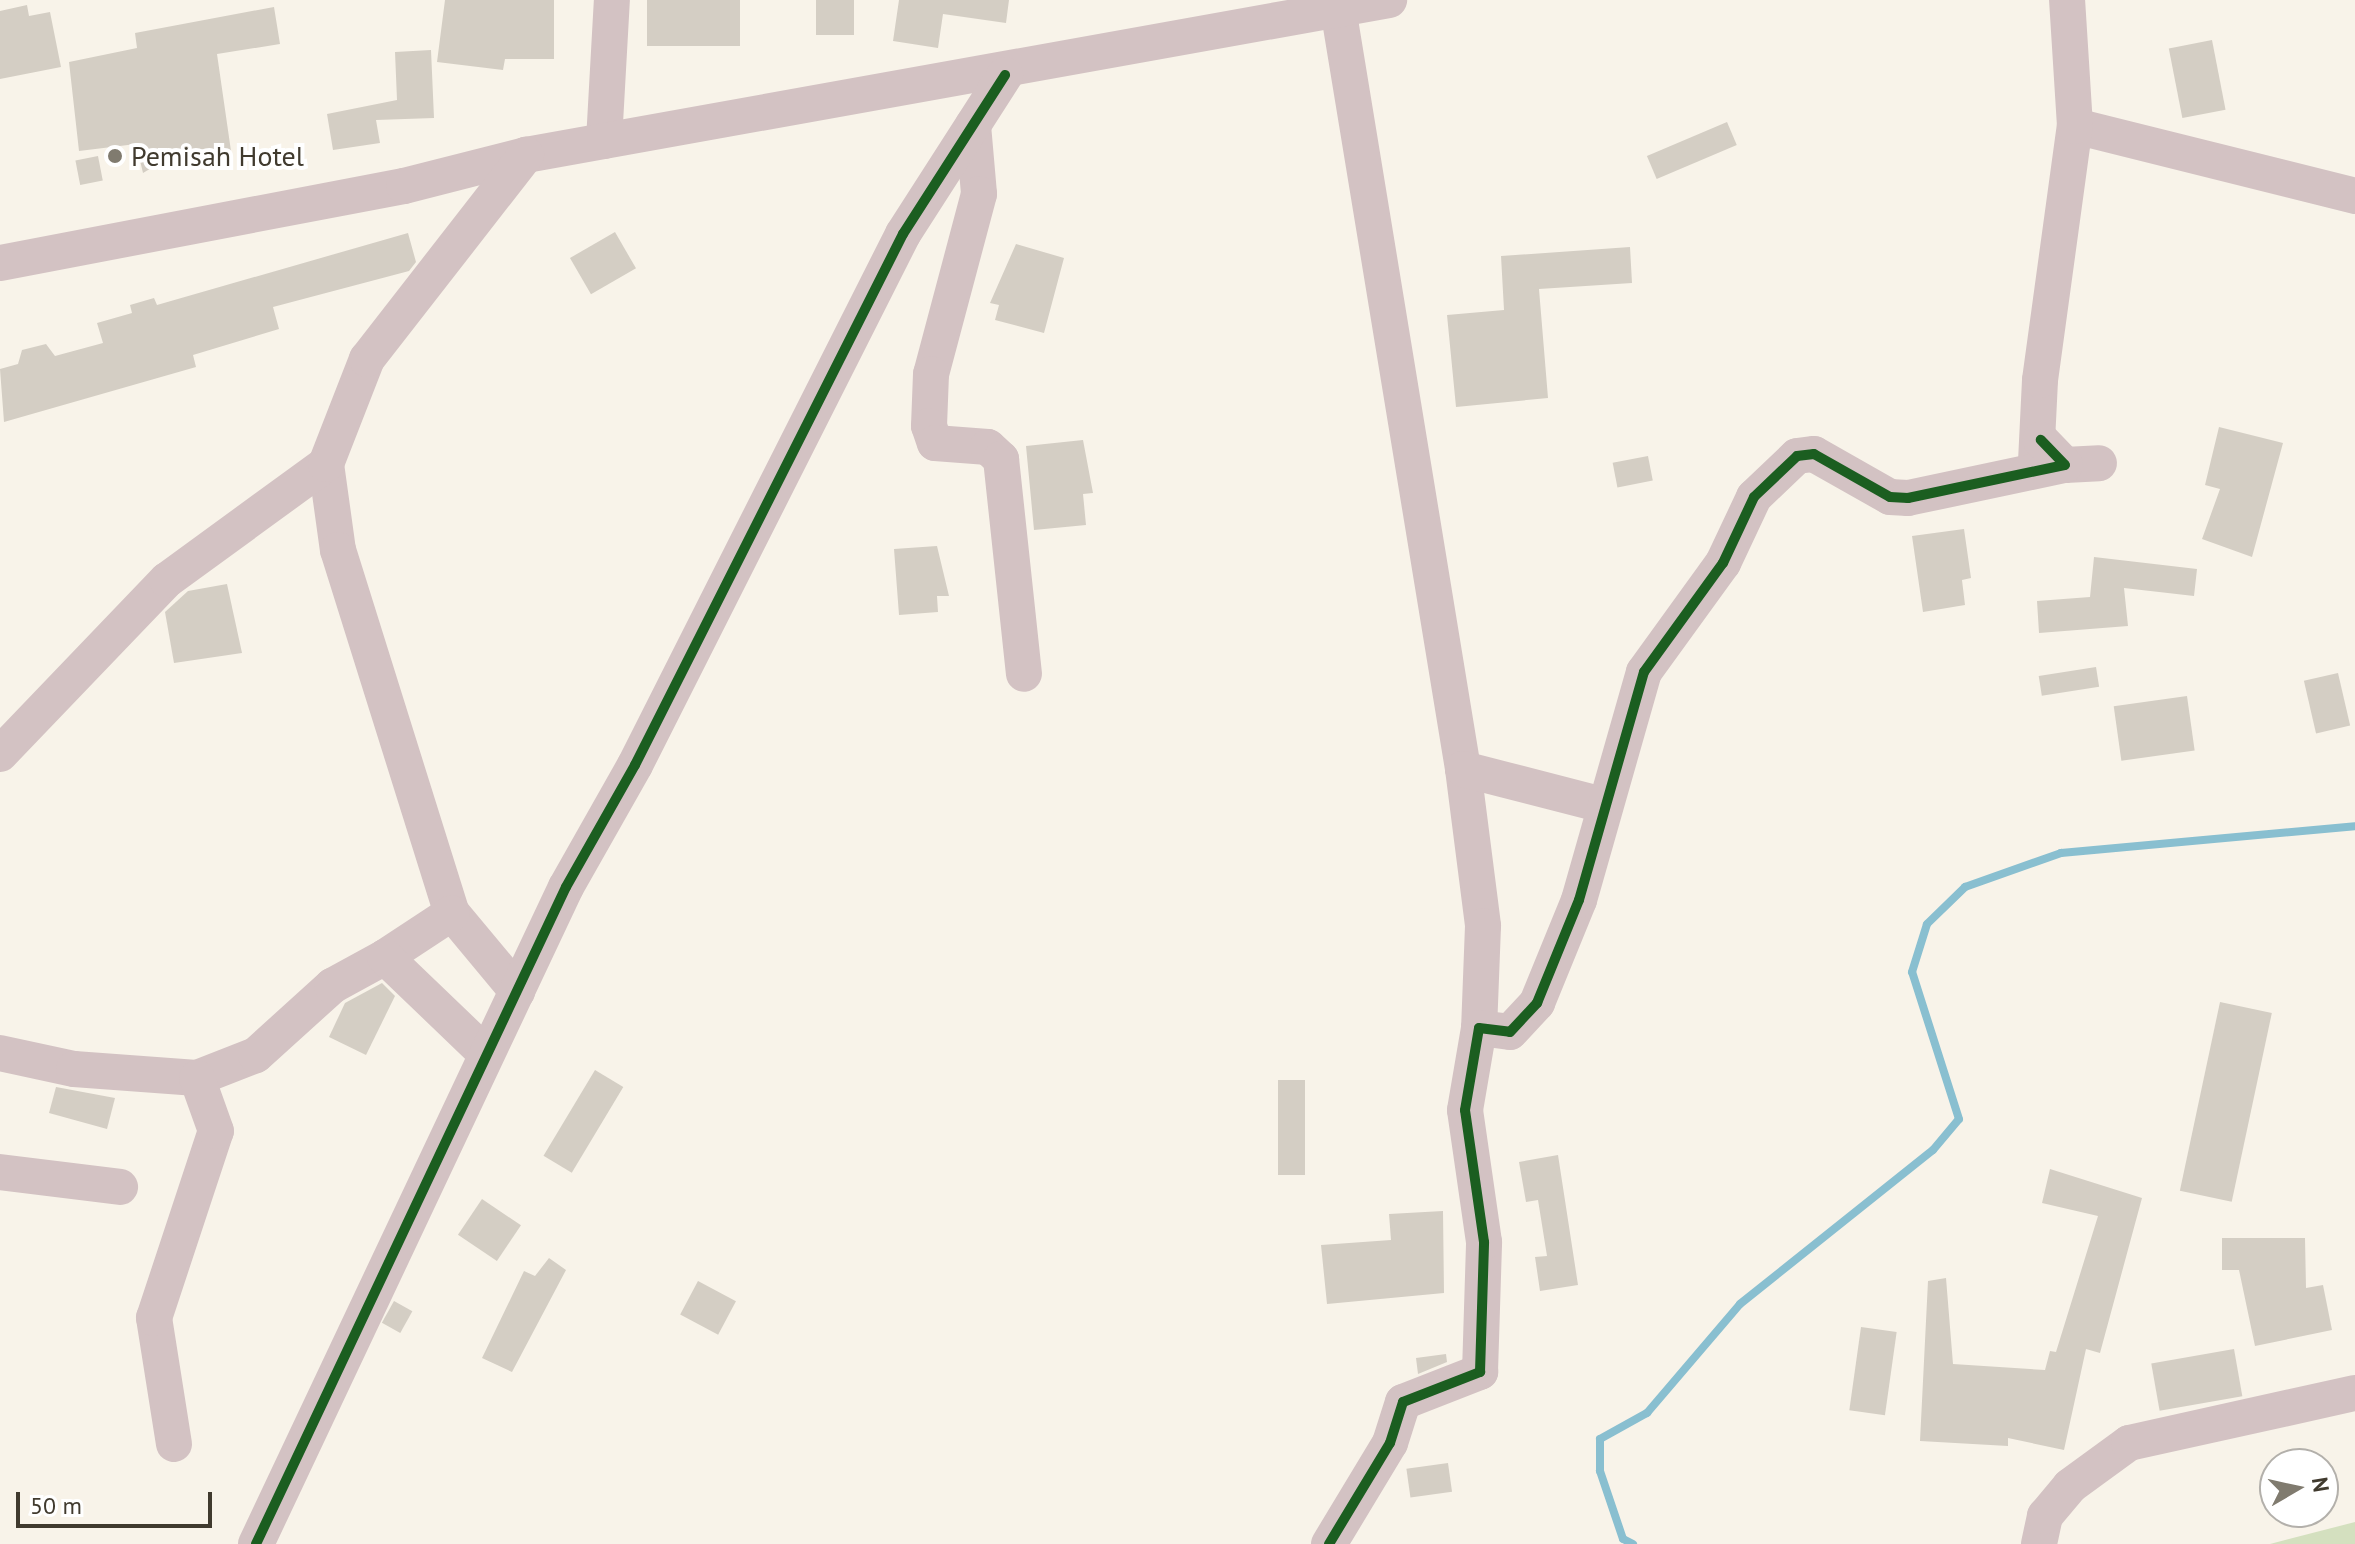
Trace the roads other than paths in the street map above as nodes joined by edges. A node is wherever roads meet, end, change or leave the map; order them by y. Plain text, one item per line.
1 (612, 0) edge
2 (1389, 0) edge
3 (2067, 0) edge
4 (1284, 8) edge
5 (1338, 8) junction
6 (1005, 75) junction
7 (973, 125) junction
8 (2075, 126) junction
9 (604, 141) junction
10 (526, 155) junction
11 (2355, 196) edge
12 (0, 263) edge
13 (326, 464) junction
14 (1024, 674) dead end
15 (0, 754) edge
16 (1463, 769) junction
17 (1603, 805) junction
18 (452, 913) junction
19 (385, 957) junction
20 (517, 991) junction
21 (1479, 1028) junction
22 (0, 1053) edge
23 (486, 1054) junction
24 (197, 1078) junction
25 (0, 1172) edge
26 (120, 1187) dead end
27 (2355, 1393) edge
28 (174, 1444) dead end
29 (256, 1544) edge
30 (1329, 1544) edge
31 (2039, 1544) edge

1 - 9 street
2 - 5 street
3 - 8 street
4 - 5 street
4 - 6 street
5 - 16 street
6 - 7 street
6 - 9 street
7 - 14 street
7 - 20 street
8 - 11 street
8 - 17 street
9 - 10 street
10 - 12 street
10 - 13 street
13 - 15 street
13 - 18 street
16 - 17 street
16 - 21 street
17 - 21 street
18 - 19 street
18 - 20 street
19 - 23 street
19 - 24 street
20 - 23 street
21 - 30 street
22 - 24 street
23 - 29 street
24 - 28 street
25 - 26 street
27 - 31 street

